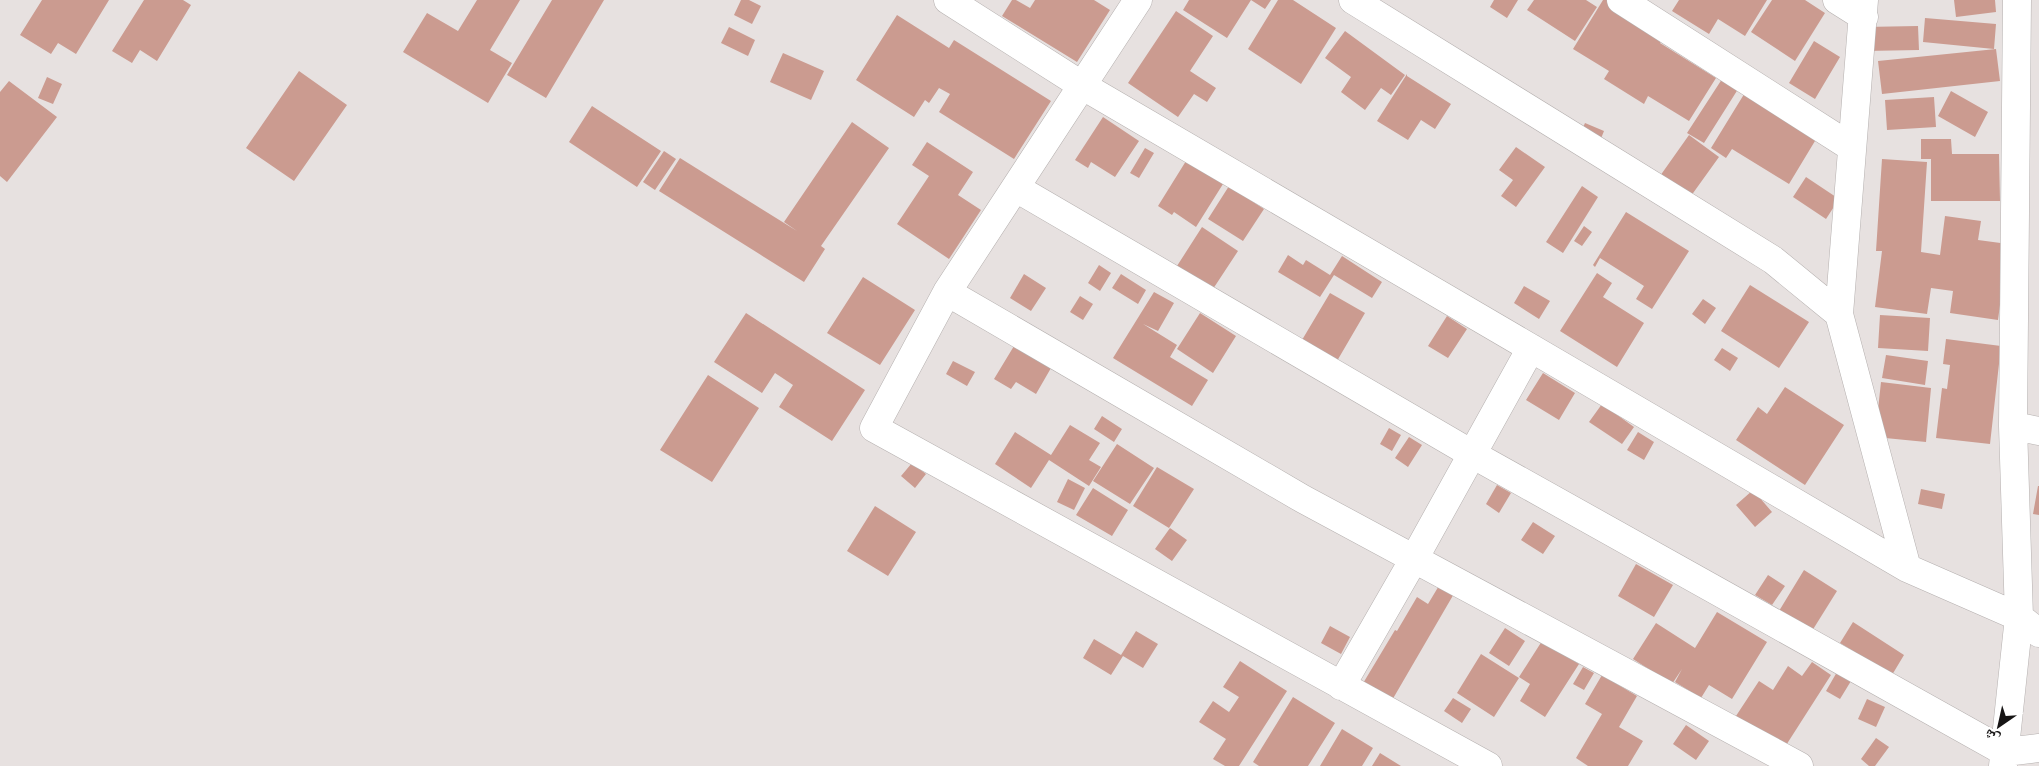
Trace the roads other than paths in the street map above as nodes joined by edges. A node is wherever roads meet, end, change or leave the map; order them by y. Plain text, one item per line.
1 (948, 0) edge
2 (1138, 0) edge
3 (1353, 0) edge
4 (1621, 0) edge
5 (1837, 0) edge
6 (2017, 0) edge
7 (1864, 9) edge
8 (1083, 86) junction
9 (1852, 147) junction
10 (1016, 188) junction
11 (947, 292) junction
12 (1839, 314) junction
13 (1531, 348) junction
14 (2026, 429) edge
15 (1472, 454) junction
16 (1414, 559) junction
17 (1907, 568) junction
18 (2029, 625) edge
19 (1340, 686) junction
20 (2039, 748) edge
21 (2004, 759) edge
22 (1475, 763) edge
23 (1799, 766) edge

1 - 8 street
2 - 8 street
3 - 12 street
4 - 9 street
5 - 7 street
6 - 14 street
7 - 9 street
8 - 10 street
8 - 13 street
9 - 12 street
10 - 11 street
10 - 15 street
11 - 16 street
11 - 19 street
12 - 17 street
13 - 15 street
13 - 17 street
14 - 18 street
15 - 16 street
15 - 21 street
16 - 19 street
16 - 23 street
17 - 18 street
18 - 21 street
19 - 22 street
20 - 21 street

